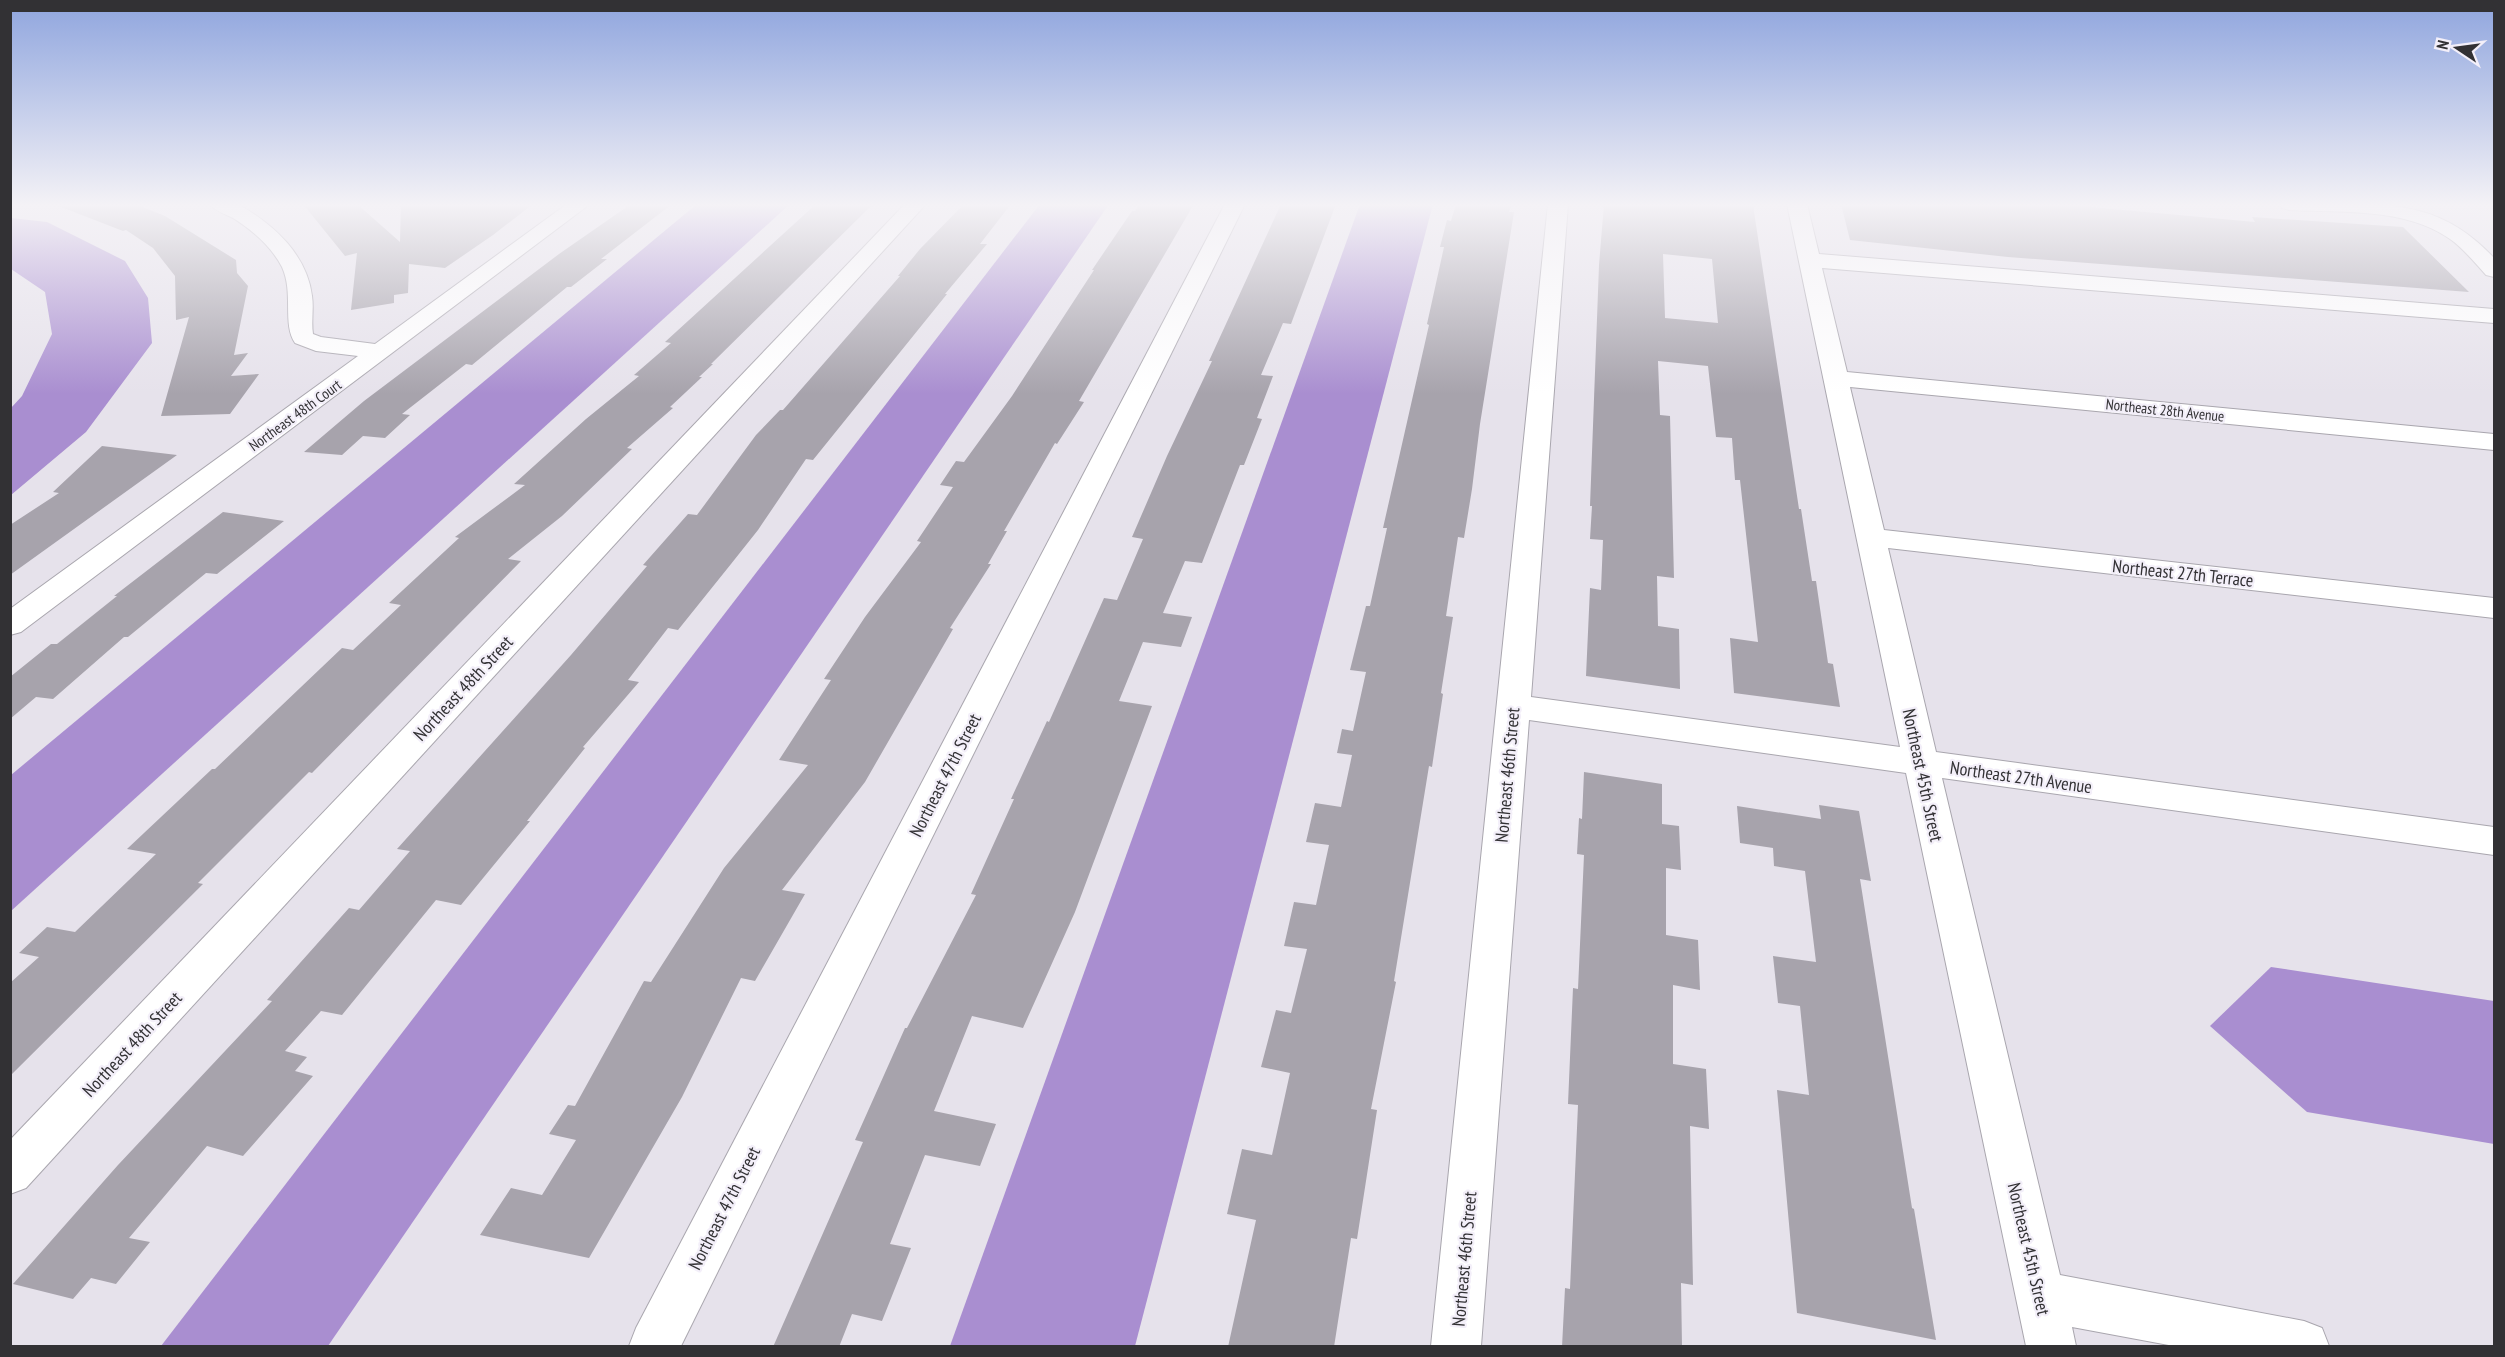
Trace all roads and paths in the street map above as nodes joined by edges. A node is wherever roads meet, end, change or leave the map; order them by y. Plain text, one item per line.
1 (293, 267) edge
2 (494, 267) edge
3 (857, 267) edge
4 (1203, 267) edge
5 (1552, 267) edge
6 (1812, 267) edge
7 (1899, 267) edge
8 (2494, 316) edge
9 (380, 352) junction
10 (1836, 378) junction
11 (2494, 442) edge
12 (1871, 537) junction
13 (2494, 608) edge
14 (10, 625) edge
15 (1513, 706) junction
16 (1920, 763) junction
17 (2494, 841) edge
18 (10, 1173) edge
19 (2040, 1296) junction
20 (654, 1347) edge
21 (1456, 1347) edge
22 (2051, 1347) edge
23 (2304, 1347) edge

1 - 9 street
2 - 9 street, Northeast 48th Court
3 - 18 street, Northeast 48th Street
4 - 20 street, Northeast 47th Street
5 - 15 street, Northeast 46th Street
6 - 10 street, Northeast 45th Street
7 - 8 street
9 - 14 street, Northeast 48th Court
10 - 11 street, Northeast 28th Avenue
10 - 12 street, Northeast 45th Street
12 - 13 street, Northeast 27th Terrace
12 - 16 street, Northeast 45th Street
15 - 16 street, Northeast 27th Avenue
15 - 21 street, Northeast 46th Street
16 - 17 street, Northeast 27th Avenue
16 - 19 street, Northeast 45th Street
19 - 22 street, Northeast 45th Street
19 - 23 street

